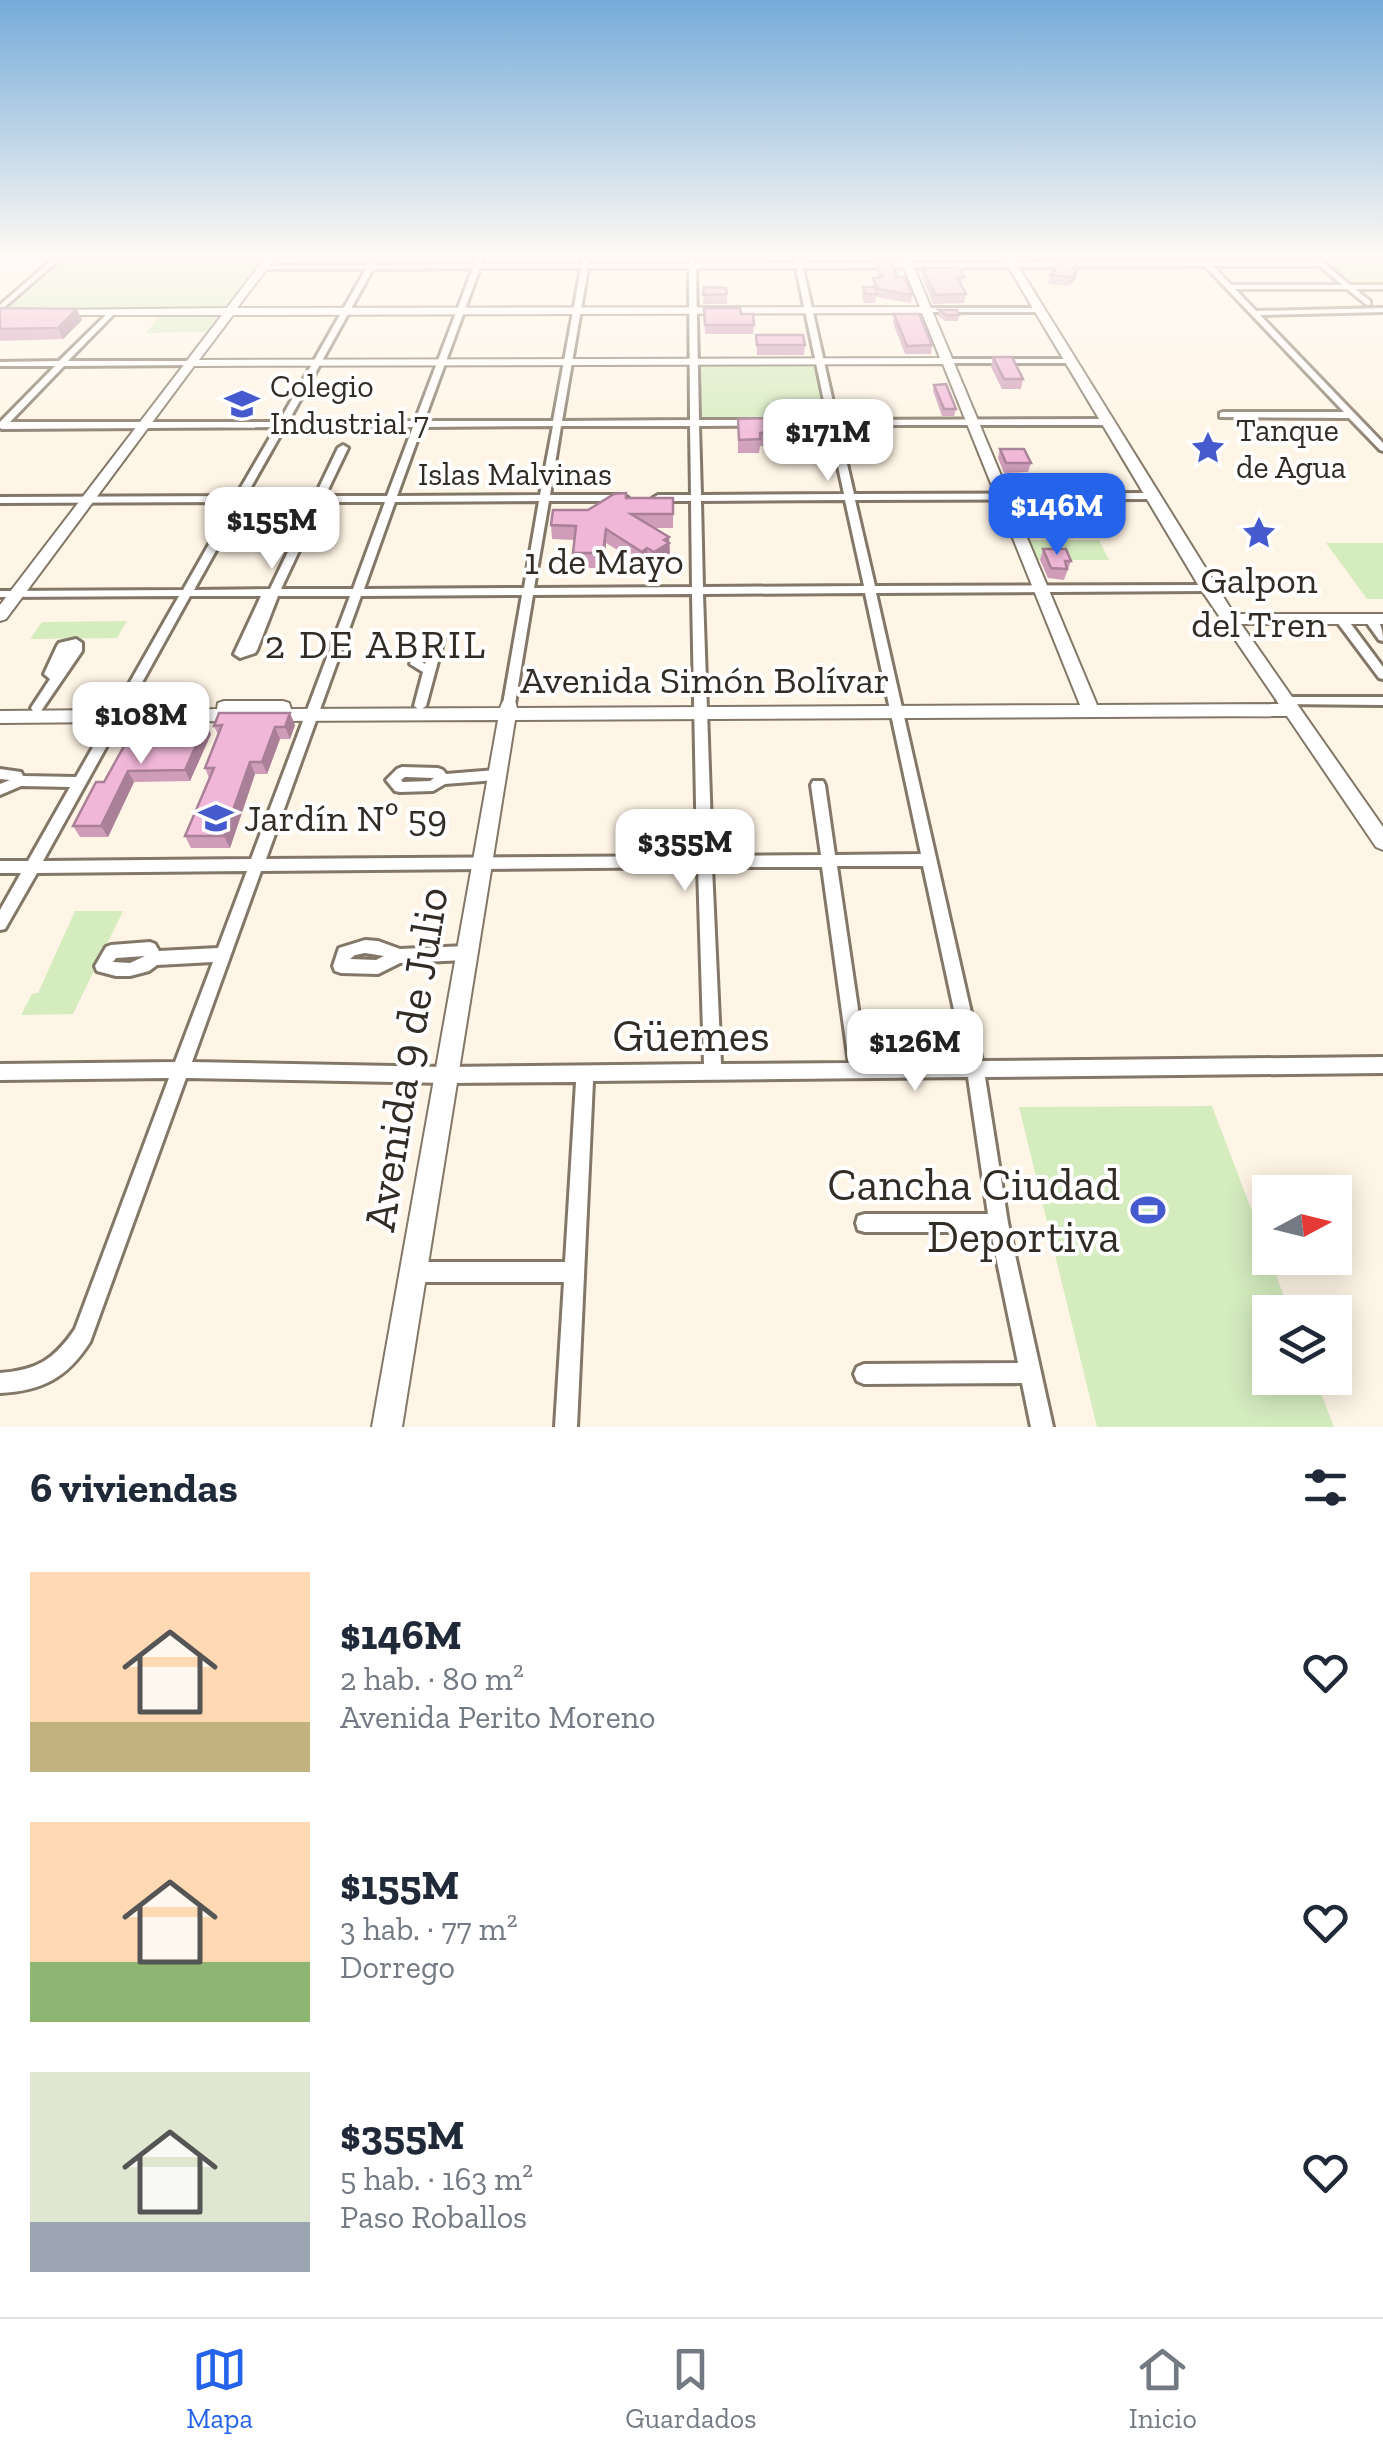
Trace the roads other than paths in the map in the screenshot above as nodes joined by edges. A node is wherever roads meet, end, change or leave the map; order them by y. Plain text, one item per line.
1 (99, 325) edge
2 (220, 325) edge
3 (338, 325) edge
4 (455, 325) edge
5 (575, 325) edge
6 (693, 325) edge
7 (812, 325) edge
8 (930, 325) edge
9 (1048, 325) edge
10 (1263, 325) edge
11 (821, 361) junction
12 (948, 361) junction
13 (1070, 361) junction
14 (441, 362) junction
15 (568, 362) junction
16 (695, 362) junction
17 (62, 363) junction
18 (191, 363) junction
19 (316, 363) junction
20 (0, 364) edge
21 (1351, 415) junction
22 (1223, 416) dead end
23 (968, 422) junction
24 (1106, 422) junction
25 (694, 423) junction
26 (834, 423) junction
27 (281, 424) junction
28 (418, 424) junction
29 (557, 424) junction
30 (144, 425) junction
31 (1, 426) edge
32 (343, 448) dead end
33 (1383, 448) edge
34 (1150, 496) junction
35 (998, 497) junction
36 (544, 498) junction
37 (696, 498) junction
38 (851, 498) junction
39 (319, 499) junction
40 (391, 499) junction
41 (0, 500) edge
42 (88, 500) junction
43 (239, 500) junction
44 (1208, 588) junction
45 (1036, 589) junction
46 (869, 590) junction
47 (697, 591) junction
48 (356, 592) junction
49 (528, 592) junction
50 (186, 593) junction
51 (274, 593) junction
52 (8, 594) edge
53 (0, 616) edge
54 (1228, 619) junction
55 (1340, 619) junction
56 (1376, 620) edge
57 (1383, 637) edge
58 (430, 671) dead end
59 (1383, 675) edge
60 (57, 678) dead end
61 (1383, 701) edge
62 (1286, 705) junction
63 (420, 706) junction
64 (1083, 706) junction
65 (896, 707) junction
66 (0, 708) edge
67 (36, 708) junction
68 (699, 708) junction
69 (508, 709) junction
70 (313, 711) junction
71 (119, 712) junction
72 (0, 717) edge
73 (0, 774) edge
74 (496, 775) junction
75 (442, 779) dead end
76 (19, 782) junction
77 (80, 782) junction
78 (818, 786) dead end
79 (0, 790) edge
80 (1383, 842) edge
81 (828, 859) junction
82 (930, 860) junction
83 (706, 861) junction
84 (480, 863) junction
85 (255, 866) junction
86 (0, 867) edge
87 (32, 867) junction
88 (0, 924) edge
89 (466, 953) junction
90 (222, 956) junction
91 (398, 956) dead end
92 (154, 958) dead end
93 (1383, 1065) edge
94 (975, 1069) junction
95 (180, 1070) junction
96 (0, 1072) edge
97 (859, 1072) junction
98 (585, 1073) junction
99 (712, 1073) junction
100 (446, 1075) junction
101 (865, 1223) dead end
102 (999, 1223) junction
103 (414, 1272) junction
104 (574, 1272) junction
105 (1031, 1373) junction
106 (864, 1374) dead end
107 (0, 1383) edge
108 (387, 1427) edge
109 (566, 1427) edge
110 (1042, 1427) edge

1 - 17 street
2 - 18 street
3 - 19 street
4 - 14 street
5 - 15 street
6 - 16 street
7 - 11 street
8 - 12 street
9 - 13 street
10 - 21 street
11 - 12 street
11 - 16 street
11 - 26 street
12 - 13 street
12 - 23 street
13 - 24 street
14 - 15 street
14 - 19 street
14 - 28 street
15 - 16 street
15 - 29 street
16 - 25 street
17 - 18 street
17 - 20 street
17 - 31 street
18 - 19 street
18 - 30 street
19 - 27 street
21 - 22 street
21 - 33 street
23 - 24 street
23 - 26 street
23 - 35 street
24 - 34 street
25 - 26 street
25 - 29 street
25 - 37 street
26 - 38 street
27 - 28 street
27 - 30 street
27 - 43 street
28 - 29 street
28 - 40 street
29 - 36 street
30 - 31 street
30 - 42 street
32 - 39 street
34 - 35 street, Islas Malvinas
34 - 44 street
35 - 38 street, Islas Malvinas
35 - 45 street
36 - 37 street, Islas Malvinas
36 - 40 street, Islas Malvinas
36 - 49 street
37 - 38 street, Islas Malvinas
37 - 47 street
38 - 46 street
39 - 40 street, Islas Malvinas
39 - 43 street, Islas Malvinas
39 - 51 street
40 - 48 street
41 - 42 street, Islas Malvinas
42 - 43 street, Islas Malvinas
42 - 52 street
43 - 50 street
44 - 45 street, 1 de Mayo
44 - 54 street
45 - 46 street, 1 de Mayo
45 - 64 street
46 - 47 street, 1 de Mayo
46 - 65 street
47 - 49 street, 1 de Mayo
47 - 68 street
48 - 49 street, 1 de Mayo
48 - 51 street, 1 de Mayo
48 - 70 street
49 - 69 street
50 - 51 street, 1 de Mayo
50 - 52 street, 1 de Mayo
50 - 71 street
51 - 51 street
52 - 53 street
54 - 55 street
54 - 62 street
55 - 56 street
55 - 59 street
56 - 57 street
58 - 63 street
60 - 67 street
61 - 62 street
62 - 64 street, Avenida Simón Bolívar
62 - 80 street
63 - 69 street, Avenida Simón Bolívar
63 - 70 street, Avenida Simón Bolívar
64 - 65 street, Avenida Simón Bolívar
65 - 68 street, Avenida Simón Bolívar
65 - 82 street
66 - 67 street, Avenida Simón Bolívar
67 - 71 street, Avenida Simón Bolívar
68 - 69 street, Avenida Simón Bolívar
68 - 83 street
69 - 70 street, Avenida Simón Bolívar
69 - 74 street, Avenida 9 de Julio
70 - 71 street, Avenida Simón Bolívar
70 - 85 street
71 - 72 street, Avenida Simón Bolívar
71 - 77 street
73 - 76 street
74 - 75 street
74 - 84 street, Avenida 9 de Julio
76 - 77 street
76 - 79 street
77 - 87 street
78 - 81 street
81 - 82 street
81 - 83 street
81 - 97 street
82 - 94 street
83 - 84 street
83 - 99 street
84 - 85 street
84 - 89 street, Avenida 9 de Julio
85 - 87 street
85 - 90 street
86 - 87 street
87 - 88 street
89 - 91 street
89 - 100 street, Avenida 9 de Julio
90 - 92 street
90 - 95 street
93 - 94 street, Güemes
94 - 97 street, Güemes
94 - 102 street
95 - 96 street, Güemes
95 - 100 street, Güemes
95 - 107 street
97 - 99 street, Güemes
98 - 99 street, Güemes
98 - 100 street, Güemes
98 - 104 street
100 - 103 street, Avenida 9 de Julio
101 - 102 street
102 - 105 street
103 - 104 street
103 - 108 street, Avenida 9 de Julio
104 - 109 street
105 - 106 street
105 - 110 street

